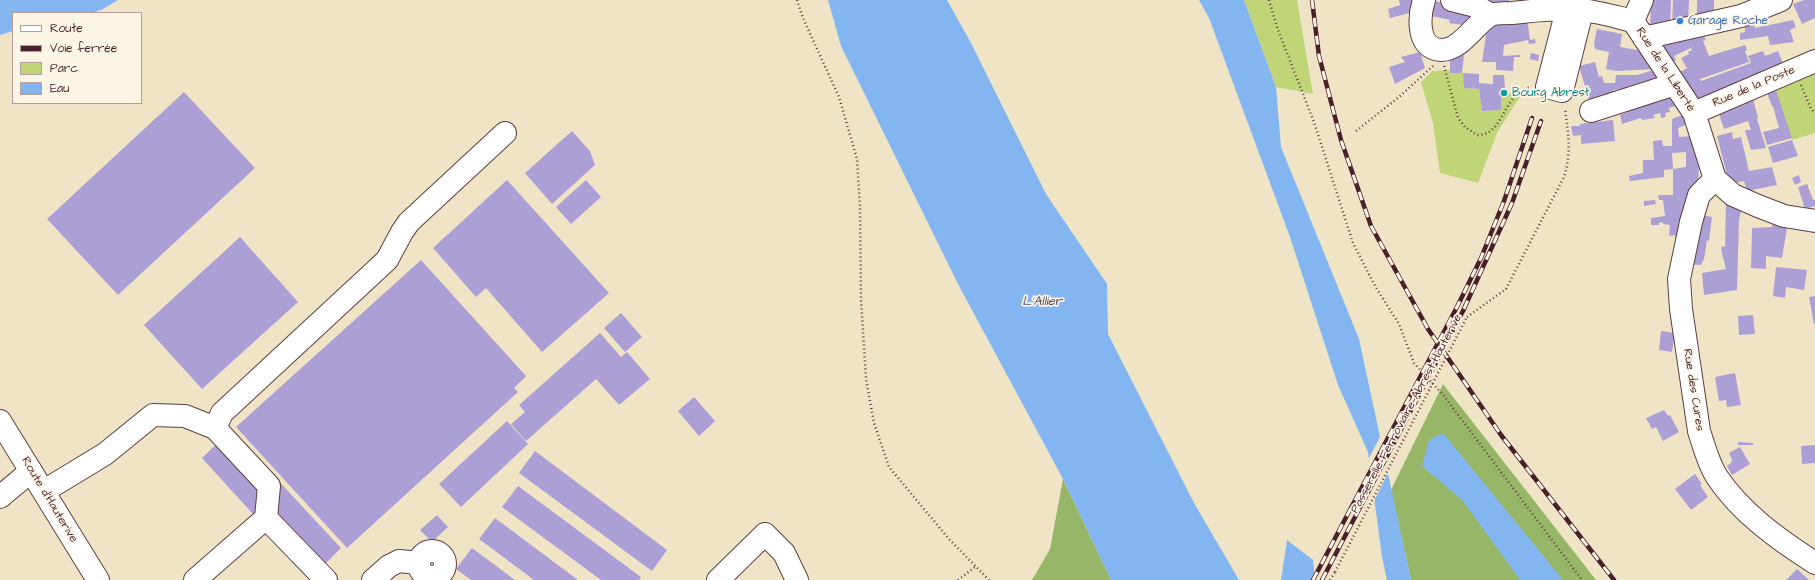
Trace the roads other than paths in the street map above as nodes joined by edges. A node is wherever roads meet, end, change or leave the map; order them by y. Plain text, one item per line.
1 (1424, 0) edge
2 (1452, 0) edge
3 (1642, 0) edge
4 (1781, 0) edge
5 (1529, 5) edge
6 (1583, 8) edge
7 (1491, 15) junction
8 (1638, 29) junction
9 (1815, 62) edge
10 (1675, 84) junction
11 (1555, 89) road end
12 (1591, 111) dead end
13 (1694, 113) junction
14 (505, 133) dead end
15 (1715, 179) junction
16 (1815, 221) edge
17 (0, 421) edge
18 (215, 428) junction
19 (31, 471) junction
20 (44, 491) junction
21 (0, 497) edge
22 (266, 518) junction
23 (418, 562) dead end
24 (1815, 563) edge
25 (98, 580) edge
26 (195, 580) edge
27 (326, 580) edge
28 (374, 580) edge
29 (718, 580) edge
30 (797, 580) edge

1 - 7 street
2 - 7 street
3 - 8 street
4 - 8 street
5 - 6 street, Rue de la Liberté
5 - 7 street, Rue de la Liberté
6 - 8 street, Rue de la Liberté
6 - 11 street
8 - 10 street, Rue de la Liberté
9 - 13 street, Rue de la Poste
10 - 12 street
10 - 13 street, Rue de la Liberté
13 - 15 street, Rue de la Liberté
14 - 18 street
15 - 16 street
15 - 24 street, Rue des Cures
17 - 19 street, Route d'Hauterive
18 - 20 street
18 - 22 street
19 - 20 street, Route d'Hauterive
19 - 21 street
20 - 25 street, Route d'Hauterive
22 - 26 street
22 - 27 street
23 - 28 street
29 - 30 street

